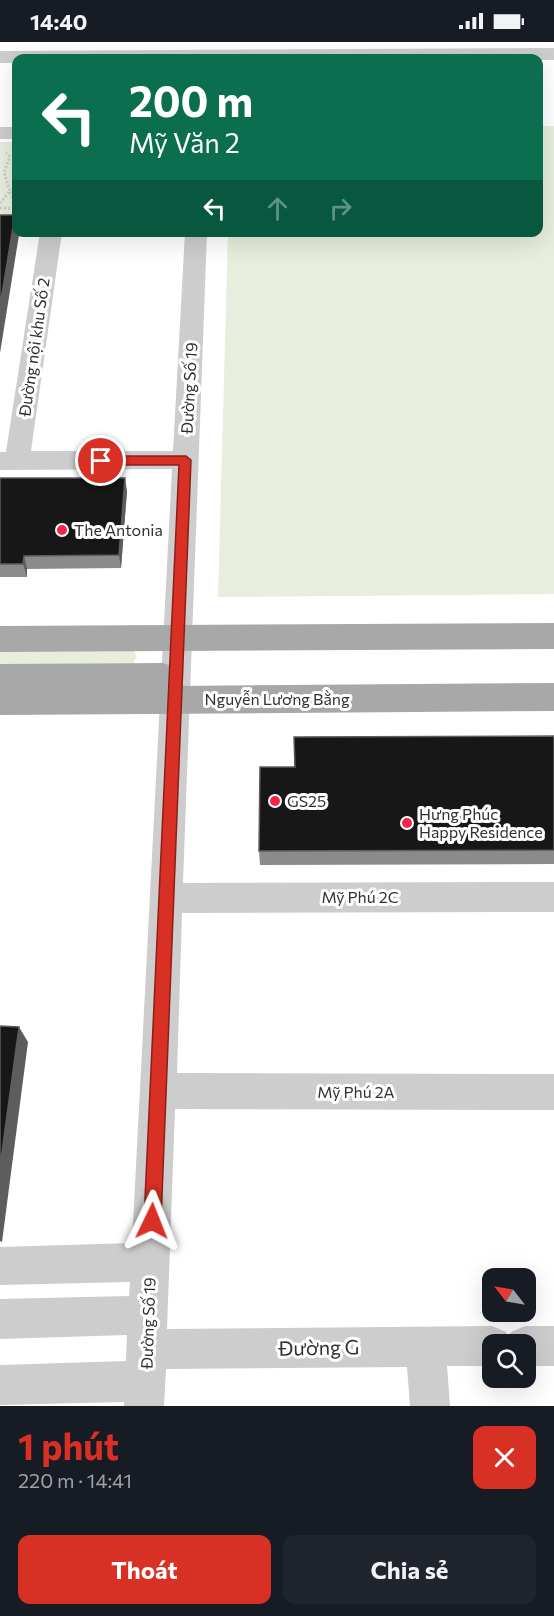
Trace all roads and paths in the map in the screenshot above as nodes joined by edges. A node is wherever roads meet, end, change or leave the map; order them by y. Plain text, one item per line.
1 (0, 150) edge
2 (12, 159) edge
3 (9, 164) junction
4 (10, 191) junction
5 (12, 195) edge
6 (0, 203) edge
7 (50, 237) edge
8 (196, 237) edge
9 (186, 460) junction
10 (9, 461) edge
11 (554, 614) edge
12 (0, 617) edge
13 (178, 626) junction
14 (554, 636) edge
15 (0, 639) edge
16 (554, 674) edge
17 (0, 678) edge
18 (175, 688) junction
19 (554, 697) edge
20 (0, 701) edge
21 (554, 897) edge
22 (166, 898) junction
23 (158, 1091) junction
24 (554, 1092) edge
25 (151, 1262) junction
26 (0, 1266) edge
27 (0, 1319) edge
28 (482, 1346) edge
29 (536, 1346) edge
30 (554, 1346) edge
31 (426, 1347) junction
32 (146, 1363) edge
33 (0, 1385) edge
34 (430, 1406) edge

1 - 3 path
2 - 3 path
3 - 4 path
4 - 5 path
4 - 6 path
7 - 10 street, Đường nội khu Số 2
8 - 9 street, Đường Số 19
9 - 10 street
9 - 13 street, Đường Số 19
11 - 13 main road
12 - 13 main road
13 - 14 main road
13 - 15 main road
13 - 18 street, Đường Số 19
16 - 18 main road, Nguyễn Lương Bằng
17 - 18 main road, Nguyễn Lương Bằng
18 - 19 main road, Nguyễn Lương Bằng
18 - 20 main road, Nguyễn Lương Bằng
18 - 22 street, Đường Số 19
21 - 22 street, Mỹ Phú 2C
22 - 23 street, Đường Số 19
23 - 24 street, Mỹ Phú 2A
23 - 25 street, Đường Số 19
25 - 26 street
25 - 32 street, Đường Số 19
27 - 32 street
28 - 31 street, Đường G
29 - 30 street
31 - 32 street, Đường G
31 - 34 street
32 - 33 street

